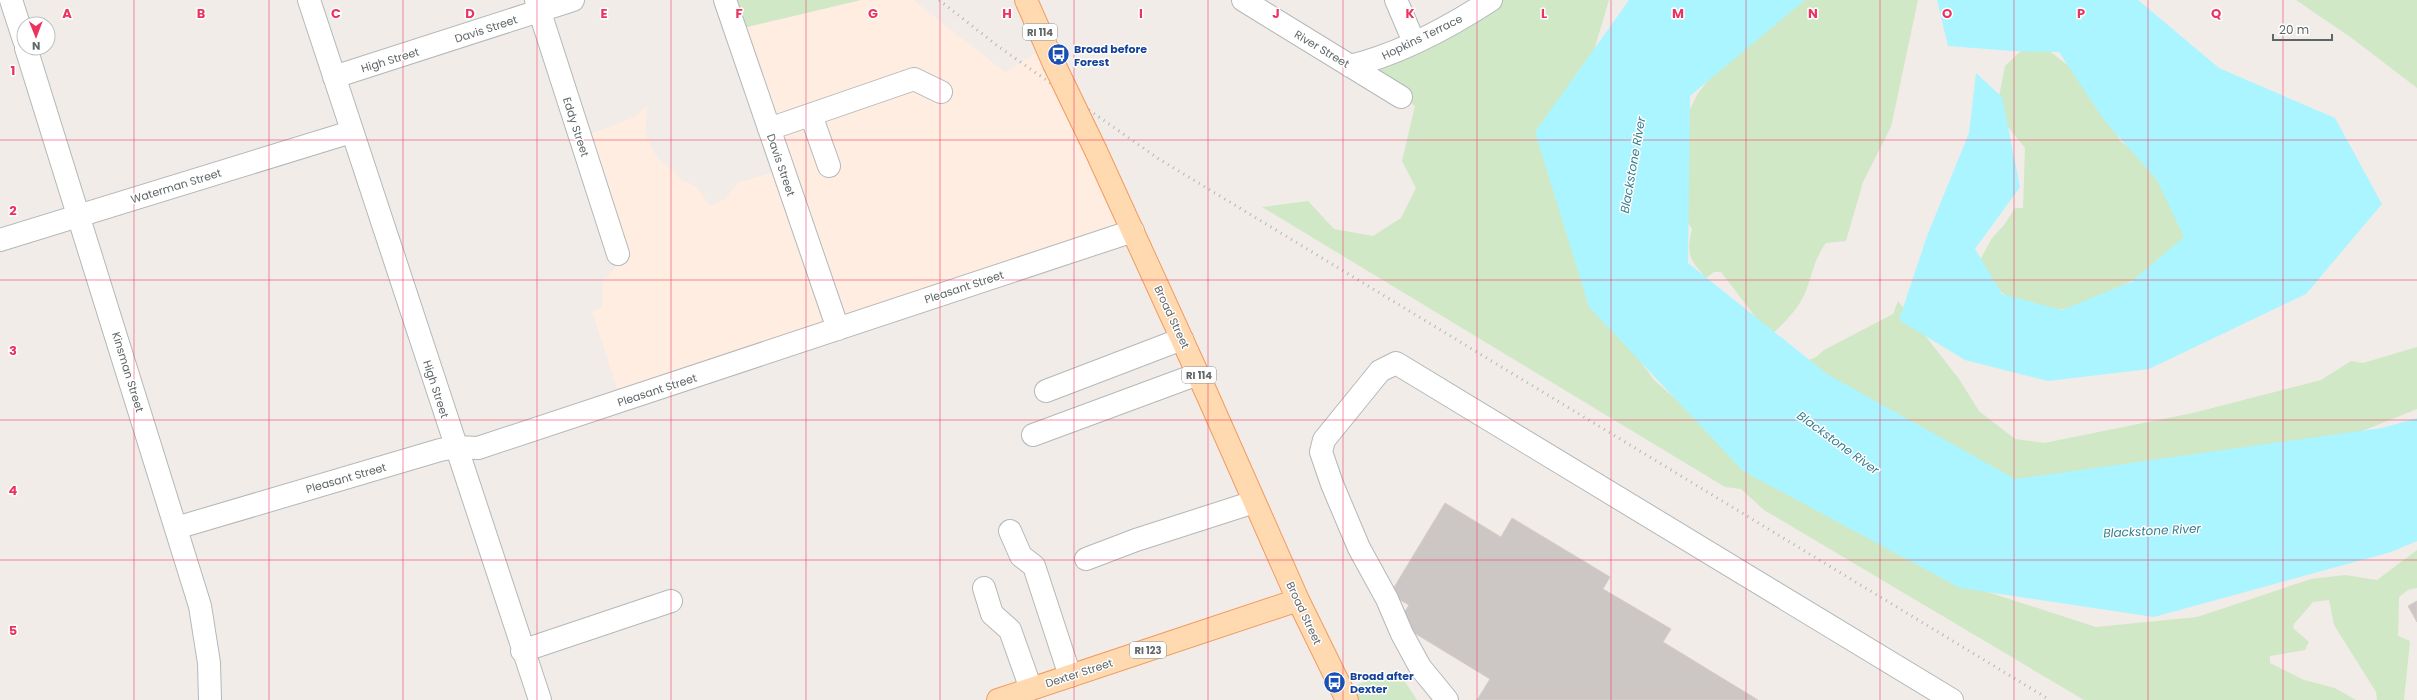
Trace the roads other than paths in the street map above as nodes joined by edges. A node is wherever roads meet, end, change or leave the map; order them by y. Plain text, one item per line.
1 (11, 0) edge
2 (309, 0) edge
3 (573, 0) edge
4 (725, 0) edge
5 (1026, 0) edge
6 (1243, 0) edge
7 (1396, 0) edge
8 (1491, 0) edge
9 (538, 6) edge
10 (16, 16) edge
11 (1414, 42) junction
12 (446, 43) joint
13 (29, 56) edge
14 (1350, 66) junction
15 (334, 77) junction
16 (941, 92) dead end
17 (1400, 97) dead end
18 (811, 115) junction
19 (769, 129) junction
20 (351, 132) junction
21 (829, 166) dead end
22 (79, 216) junction
23 (1133, 231) junction
24 (0, 240) edge
25 (618, 254) dead end
26 (838, 329) junction
27 (1182, 339) junction
28 (1198, 374) junction
29 (1046, 391) dead end
30 (1033, 435) dead end
31 (456, 447) junction
32 (1254, 502) junction
33 (176, 528) junction
34 (1010, 531) dead end
35 (1086, 560) dead end
36 (984, 588) dead end
37 (1298, 600) junction
38 (671, 601) dead end
39 (522, 650) junction
40 (1070, 676) junction
41 (1031, 689) junction
42 (210, 700) edge
43 (540, 700) edge
44 (998, 700) edge
45 (1347, 700) edge
46 (1447, 700) edge
47 (1952, 700) edge

1 - 10 street
2 - 15 street, High Street
3 - 9 street, Davis Street
4 - 19 street, Davis Street
5 - 23 main road, Broad Street / RI 114, bridge
6 - 14 street, River Street
7 - 11 street
8 - 11 street, Hopkins Terrace
9 - 12 street, Davis Street
9 - 25 street, Eddy Street
11 - 14 street, Hopkins Terrace
12 - 15 street, High Street
13 - 22 street, Kinsman Street
14 - 17 street, River Street
15 - 20 street, High Street
16 - 18 street
18 - 19 street
18 - 21 street
19 - 26 street, Davis Street
20 - 22 street, Waterman Street
20 - 31 street, High Street
22 - 24 street, Waterman Street
22 - 33 street, Kinsman Street
23 - 26 street, Pleasant Street
23 - 27 main road, Broad Street / RI 114
26 - 31 street, Pleasant Street
27 - 28 main road, Broad Street / RI 114
27 - 29 street
28 - 30 street
28 - 32 main road, Broad Street / RI 114
31 - 33 street, Pleasant Street
31 - 39 street, High Street
32 - 35 street
32 - 37 main road, Broad Street / RI 114
33 - 42 street, Kinsman Street
34 - 40 street
36 - 41 street
37 - 40 main road, Dexter Street / RI 123
37 - 45 main road, Broad Street / RI 114
38 - 39 street
39 - 43 street, High Street
40 - 41 main road, Dexter Street / RI 123
41 - 44 main road, Dexter Street / RI 123
46 - 47 street

